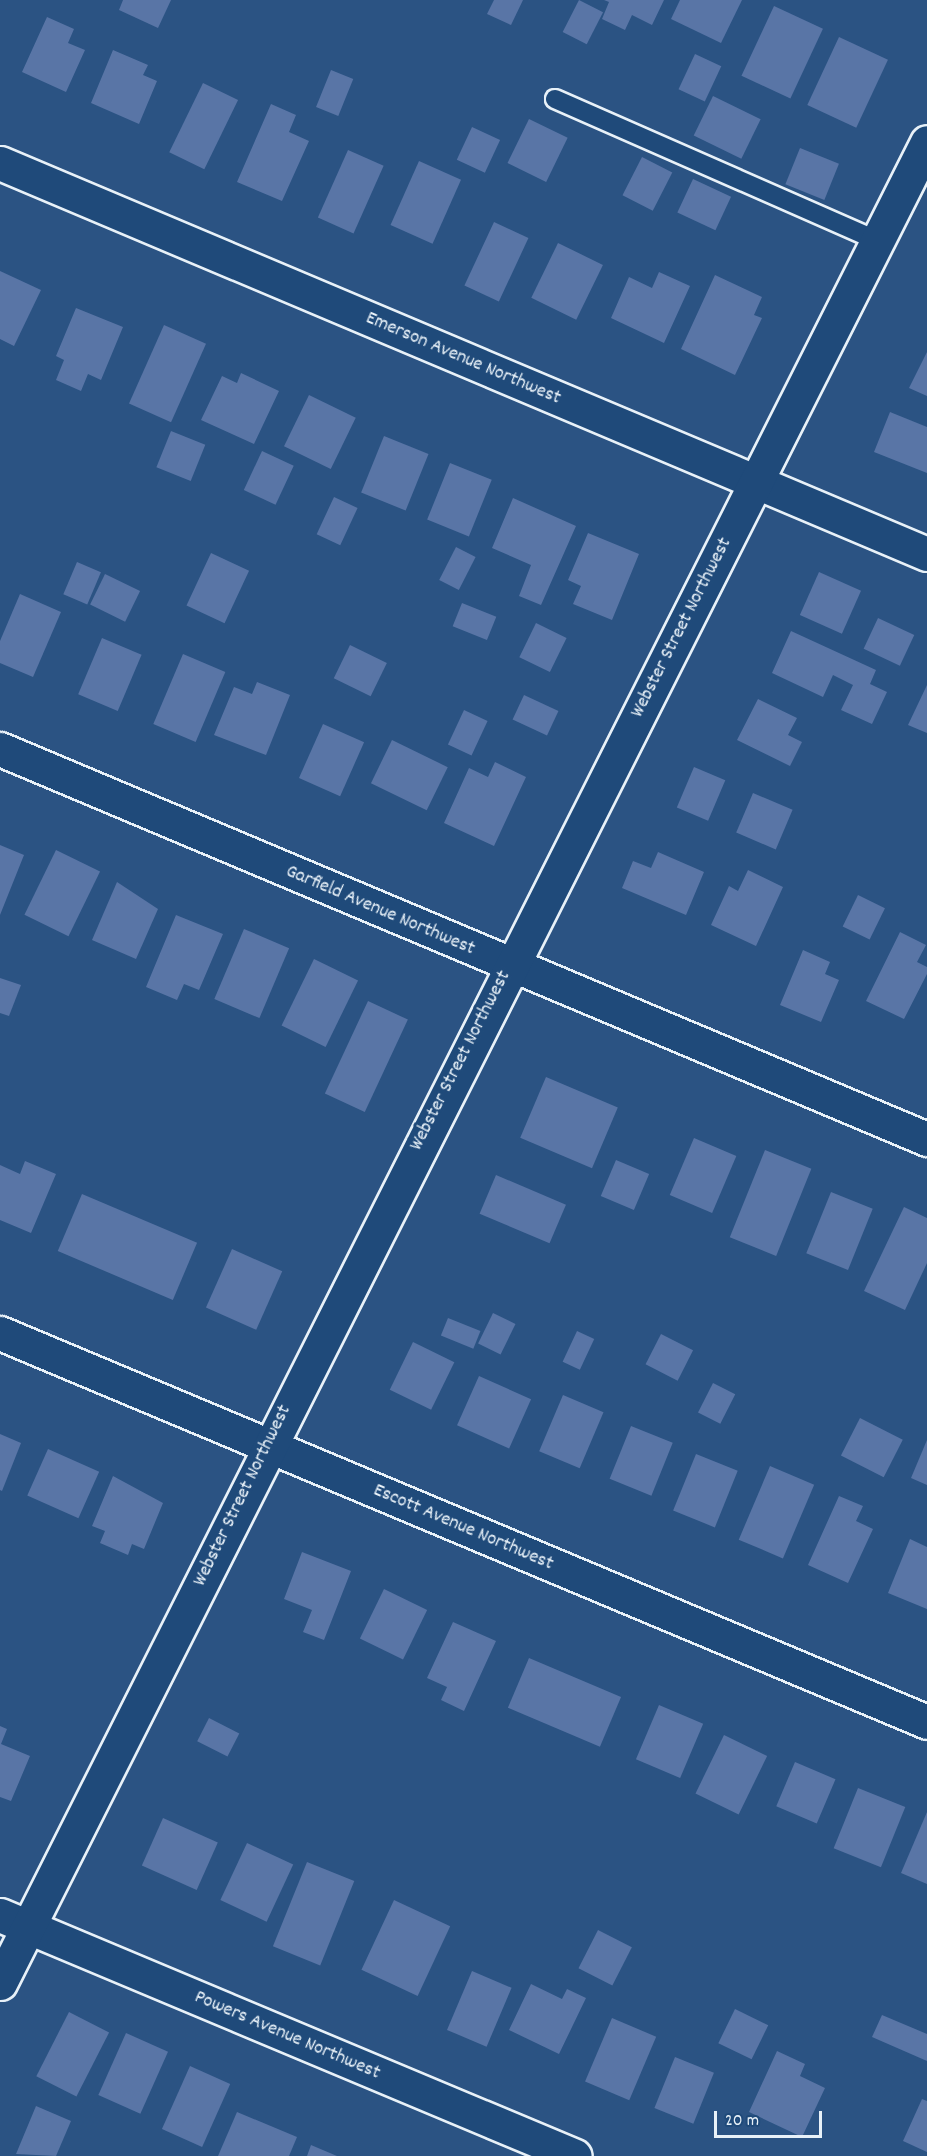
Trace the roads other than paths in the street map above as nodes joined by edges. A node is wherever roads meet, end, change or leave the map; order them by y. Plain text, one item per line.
1 (555, 99) dead end
2 (927, 142) edge
3 (0, 163) edge
4 (878, 241) junction
5 (756, 483) junction
6 (927, 554) edge
7 (0, 750) edge
8 (509, 966) junction
9 (927, 1139) edge
10 (0, 1333) edge
11 (268, 1446) junction
12 (927, 1722) edge
13 (14, 1921) edge
14 (0, 1983) edge
15 (575, 2156) edge

1 - 4 lane
2 - 4 street, Webster Street Northwest
3 - 5 street, Emerson Avenue Northwest
4 - 5 street, Webster Street Northwest
5 - 6 street, Emerson Avenue Northwest
5 - 8 street, Webster Street Northwest
7 - 8 street, Garfield Avenue Northwest
8 - 9 street, Garfield Avenue Northwest
8 - 11 street, Webster Street Northwest
10 - 11 street, Escott Avenue Northwest
11 - 12 street, Escott Avenue Northwest
11 - 13 street, Webster Street Northwest
13 - 14 street, Webster Street Northwest
13 - 15 street, Powers Avenue Northwest

